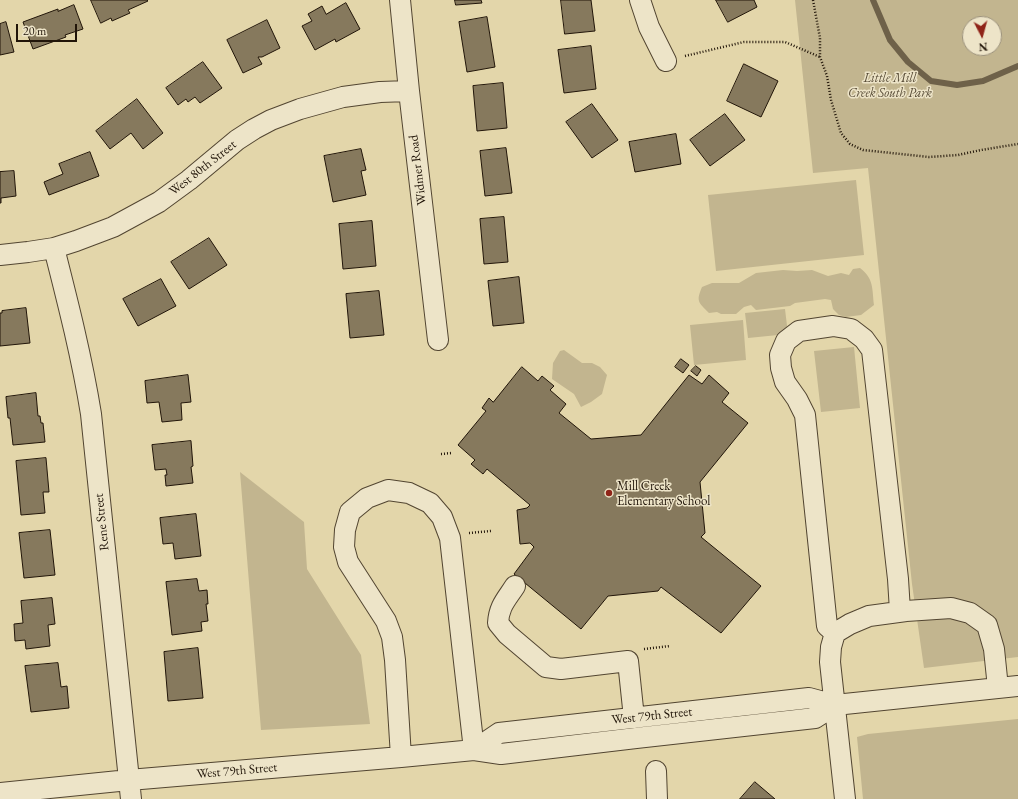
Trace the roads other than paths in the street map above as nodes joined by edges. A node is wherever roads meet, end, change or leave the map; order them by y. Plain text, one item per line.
1 (400, 0) edge
2 (640, 0) edge
3 (666, 61) road end
4 (409, 91) junction
5 (54, 248) junction
6 (0, 255) edge
7 (438, 340) dead end
8 (515, 586) dead end
9 (900, 612) junction
10 (835, 633) junction
11 (1018, 686) edge
12 (998, 688) junction
13 (835, 705) junction
14 (634, 718) junction
15 (474, 750) junction
16 (401, 758) junction
17 (656, 771) dead end
18 (130, 790) edge
19 (0, 793) edge
20 (657, 799) edge
21 (845, 799) edge

1 - 4 street, Widmer Road
2 - 3 street
4 - 5 street, West 80th Street
4 - 7 street, Widmer Road
5 - 6 street, West 80th Street
5 - 18 street, Rene Street
8 - 14 street
9 - 10 street
9 - 10 street
9 - 12 street
10 - 13 street
11 - 12 street, West 79th Street
12 - 13 street, West 79th Street
13 - 14 street, West 79th Street
13 - 15 street, West 79th Street
13 - 21 street
14 - 15 street, West 79th Street
15 - 16 street, West 79th Street
15 - 16 street
16 - 18 street, West 79th Street
17 - 20 street
18 - 19 street, West 79th Street

